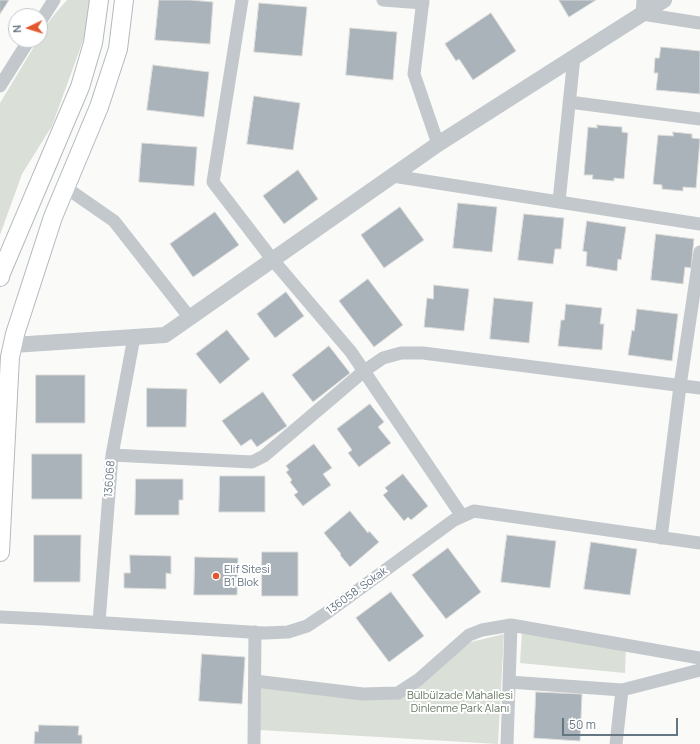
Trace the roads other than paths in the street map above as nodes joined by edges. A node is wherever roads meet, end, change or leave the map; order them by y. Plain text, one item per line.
1 (54, 0) edge
2 (99, 0) edge
3 (124, 0) edge
4 (242, 0) edge
5 (383, 0) edge
6 (664, 0) edge
7 (423, 2) edge
8 (642, 7) edge
9 (48, 9) edge
10 (700, 23) edge
11 (24, 48) edge
12 (574, 57) junction
13 (0, 86) edge
14 (569, 102) junction
15 (700, 119) edge
16 (438, 144) junction
17 (393, 176) junction
18 (66, 187) junction
19 (558, 202) junction
20 (700, 224) edge
21 (700, 252) edge
22 (272, 259) junction
23 (0, 277) edge
24 (190, 318) junction
25 (134, 337) junction
26 (13, 345) junction
27 (364, 371) junction
28 (680, 386) junction
29 (700, 388) edge
30 (112, 455) junction
31 (462, 516) junction
32 (661, 538) junction
33 (700, 543) edge
34 (0, 552) edge
35 (0, 617) edge
36 (99, 622) junction
37 (511, 625) junction
38 (255, 632) junction
39 (700, 658) edge
40 (700, 670) edge
41 (255, 681) junction
42 (509, 682) junction
43 (622, 690) junction
44 (254, 744) edge
45 (506, 744) edge
46 (616, 744) edge

1 - 9 street
2 - 23 main road
3 - 18 main road
4 - 22 street
5 - 7 street
6 - 8 street
7 - 16 street
8 - 10 street
8 - 12 street
11 - 13 street
12 - 14 street
12 - 16 street
14 - 15 street
14 - 19 street
16 - 17 street
17 - 19 street
17 - 22 street
18 - 24 street
18 - 26 main road
19 - 20 street
21 - 28 street
22 - 24 street
22 - 27 street
24 - 25 street
25 - 26 street
25 - 30 street, 136068
26 - 34 main road
27 - 28 street
27 - 30 street
27 - 31 street
28 - 29 street
28 - 32 street
30 - 36 street, 136068
31 - 32 street, 136058. Sokak
31 - 38 street, 136058. Sokak
32 - 33 street, 136058. Sokak
35 - 36 street, 136058. Sokak
36 - 38 street, 136058. Sokak
37 - 39 street
37 - 41 street
37 - 42 street
38 - 41 street
40 - 43 street
41 - 44 street
42 - 43 street
42 - 45 street
43 - 46 street

